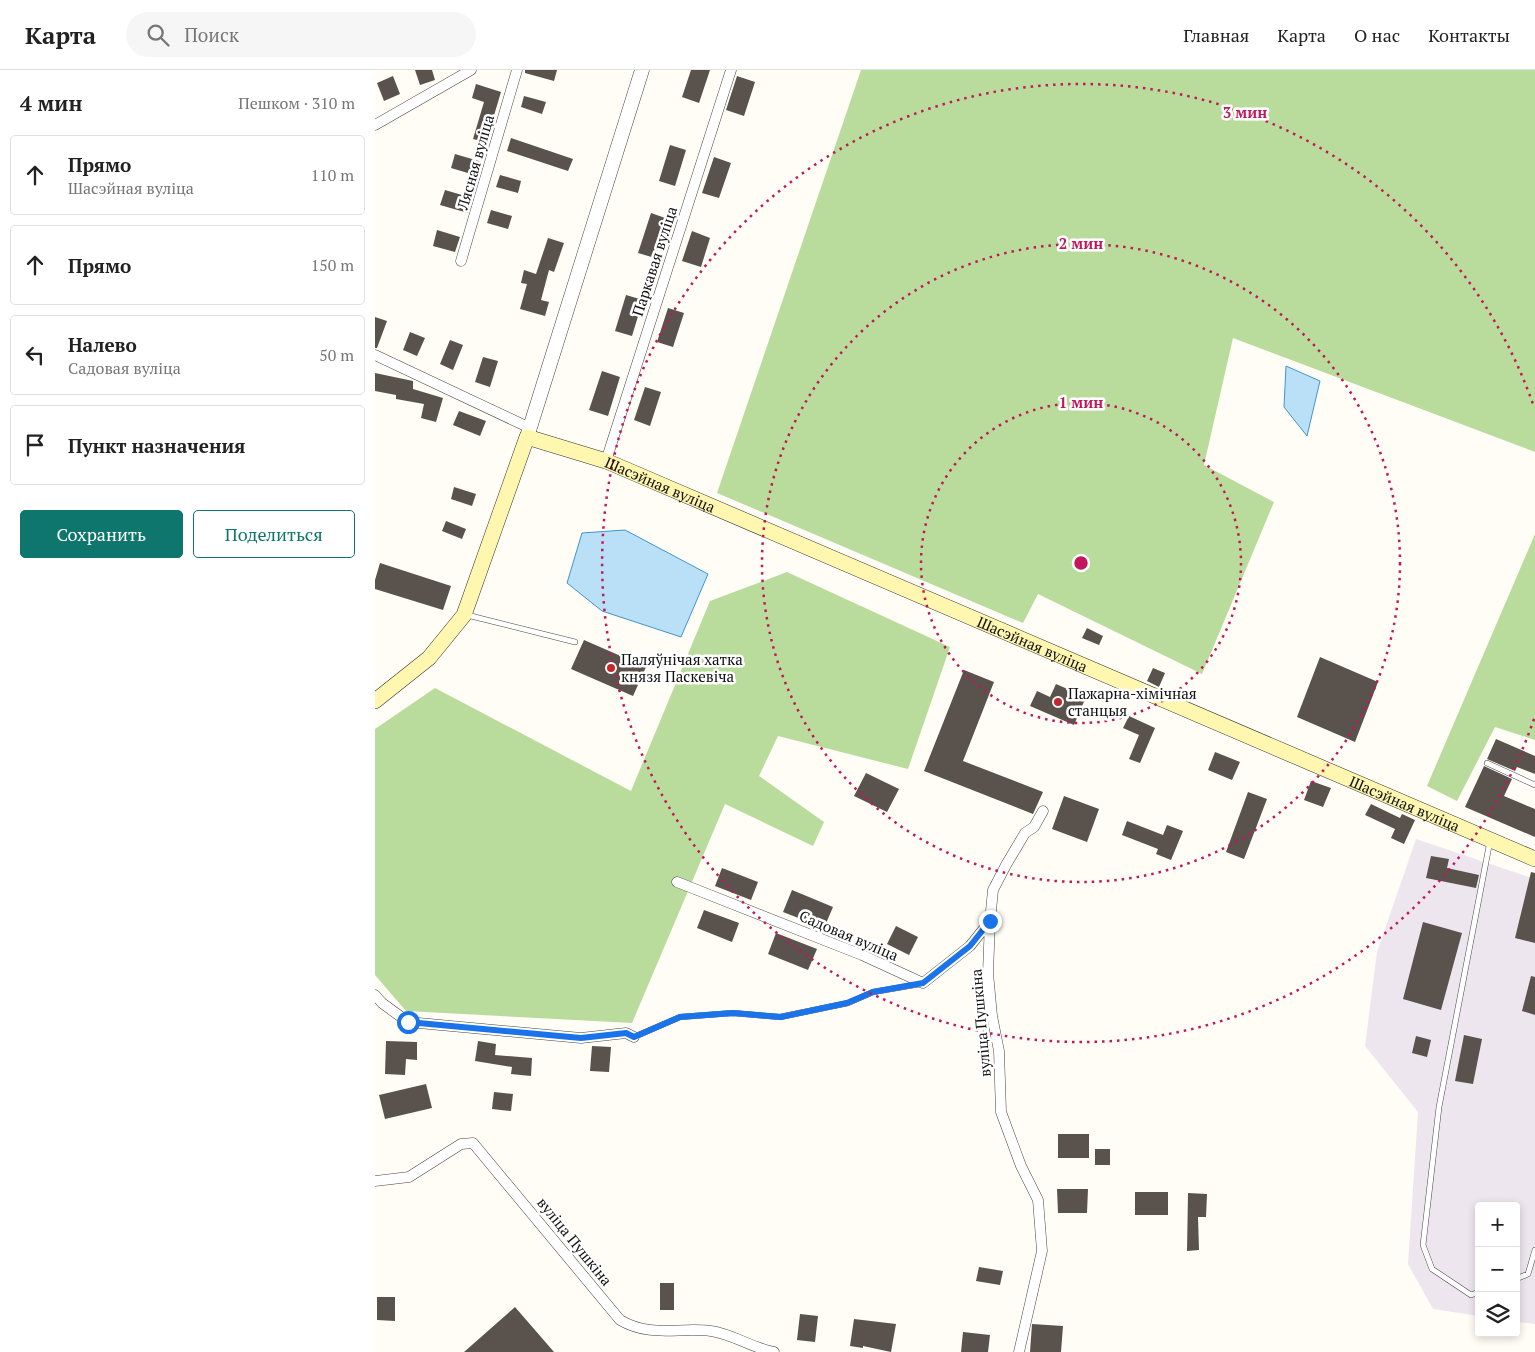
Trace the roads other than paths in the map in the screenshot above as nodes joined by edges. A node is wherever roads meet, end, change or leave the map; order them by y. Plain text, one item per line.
1 (471, 70) edge
2 (517, 70) edge
3 (642, 70) edge
4 (731, 70) edge
5 (375, 125) edge
6 (461, 261) dead end
7 (375, 356) edge
8 (529, 432) junction
9 (606, 461) junction
10 (464, 615) junction
11 (575, 642) dead end
12 (375, 701) edge
13 (1487, 763) dead end
14 (1535, 785) edge
15 (1043, 810) dead end
16 (1490, 840) junction
17 (1535, 859) edge
18 (677, 882) dead end
19 (990, 921) junction
20 (923, 983) junction
21 (375, 995) edge
22 (634, 1037) joint
23 (375, 1181) edge
24 (1535, 1250) edge
25 (1520, 1277) edge
26 (1475, 1294) edge
27 (774, 1352) edge
28 (1019, 1352) edge

1 - 5 street
2 - 6 street, Лясная вуліца
3 - 8 street
4 - 9 street, Паркавая вуліца
7 - 8 street, Шасэйная вуліца
8 - 9 main road, Шасэйная вуліца
8 - 10 main road
9 - 16 main road, Шасэйная вуліца
10 - 11 lane
10 - 12 main road
13 - 14 lane
15 - 19 street, вуліца Пушкіна
16 - 17 main road, Шасэйная вуліца
16 - 26 lane
18 - 20 street, Садовая вуліца
19 - 20 street
19 - 28 street, вуліца Пушкіна
20 - 22 lane
21 - 22 street
23 - 27 street, вуліца Пушкіна
24 - 25 lane

